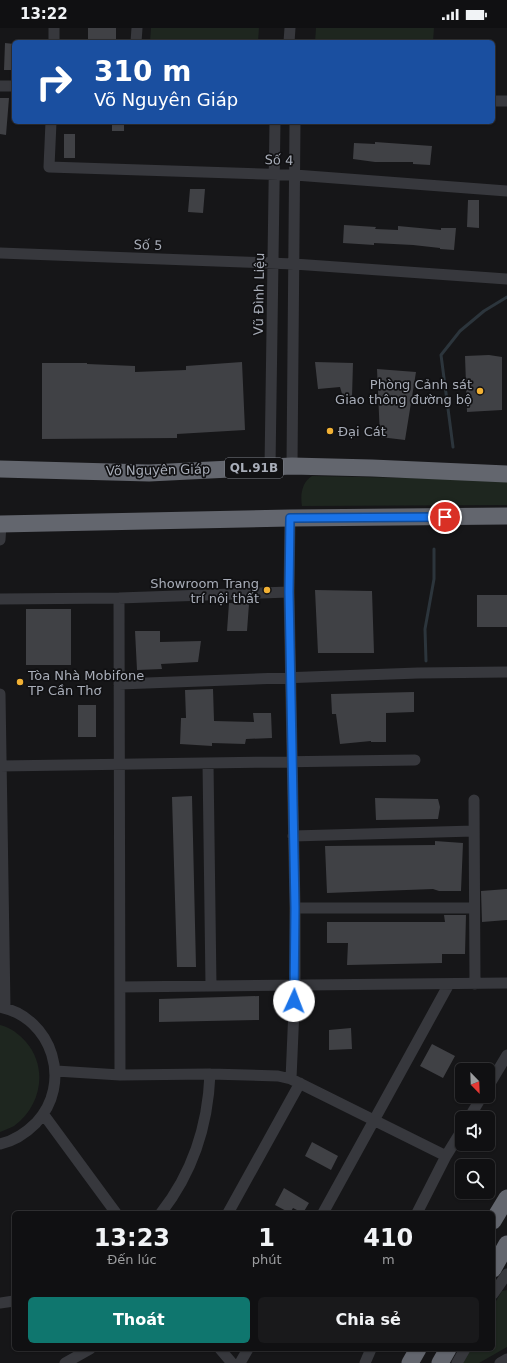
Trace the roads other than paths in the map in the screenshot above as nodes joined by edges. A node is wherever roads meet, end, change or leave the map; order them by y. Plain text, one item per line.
1 (54, 28) edge
2 (137, 28) edge
3 (290, 28) edge
4 (54, 40) edge
5 (136, 40) edge
6 (289, 40) edge
7 (0, 86) edge
8 (12, 86) edge
9 (495, 101) edge
10 (507, 101) edge
11 (51, 124) edge
12 (275, 124) edge
13 (295, 124) edge
14 (274, 174) junction
15 (295, 175) junction
16 (507, 191) edge
17 (0, 252) edge
18 (273, 264) junction
19 (294, 264) junction
20 (507, 279) edge
21 (292, 466) junction
22 (270, 467) junction
23 (0, 469) edge
24 (507, 474) edge
25 (507, 516) edge
26 (290, 518) junction
27 (0, 524) edge
28 (0, 540) edge
29 (289, 592) junction
30 (119, 598) junction
31 (0, 599) edge
32 (507, 672) edge
33 (290, 678) junction
34 (119, 684) junction
35 (0, 694) edge
36 (415, 760) dead end
37 (291, 762) junction
38 (208, 763) junction
39 (119, 764) junction
40 (1, 766) edge
41 (474, 800) dead end
42 (474, 831) junction
43 (292, 836) junction
44 (295, 908) junction
45 (474, 908) junction
46 (507, 983) edge
47 (449, 984) junction
48 (475, 984) junction
49 (295, 985) junction
50 (120, 986) junction
51 (211, 986) junction
52 (3, 1008) edge
53 (507, 1055) edge
54 (56, 1071) junction
55 (210, 1074) junction
56 (120, 1075) junction
57 (495, 1075) edge
58 (296, 1081) junction
59 (44, 1115) junction
60 (374, 1120) junction
61 (455, 1141) edge
62 (0, 1144) edge
63 (446, 1156) junction
64 (507, 1198) edge
65 (115, 1211) edge
66 (162, 1211) edge
67 (229, 1211) edge
68 (324, 1211) edge
69 (418, 1211) edge
70 (495, 1218) edge
71 (507, 1244) edge
72 (495, 1265) edge
73 (507, 1274) edge
74 (495, 1291) edge
75 (12, 1301) edge
76 (0, 1303) edge
77 (86, 1351) edge
78 (222, 1351) edge
79 (247, 1351) edge
80 (370, 1351) edge
81 (417, 1351) edge
82 (447, 1351) edge
83 (464, 1351) edge
84 (507, 1359) edge
85 (65, 1363) edge
86 (232, 1363) edge
87 (240, 1363) edge
88 (365, 1363) edge
89 (410, 1363) edge
90 (440, 1363) edge
91 (457, 1363) edge
92 (500, 1363) edge

1 - 4 street
2 - 5 street
3 - 6 street
7 - 8 street
9 - 10 street
11 - 14 street, Số 4
12 - 14 street, Vũ Đình Liệu
13 - 15 street
14 - 15 street, Số 4
14 - 18 street, Vũ Đình Liệu
15 - 16 street, Số 4
15 - 19 street
17 - 18 street, Số 5
18 - 19 street, Số 5
18 - 22 street, Vũ Đình Liệu
19 - 20 street, Số 5
19 - 21 street
21 - 22 highway, Võ Nguyên Giáp / QL.91B
21 - 24 highway, Võ Nguyên Giáp / QL.91B
22 - 23 highway, Võ Nguyên Giáp / QL.91B
25 - 26 highway
26 - 27 highway
26 - 29 street
27 - 28 street
29 - 30 street
29 - 33 street
30 - 31 street
30 - 34 street
32 - 33 street
33 - 34 street
33 - 37 street
34 - 39 street
35 - 40 street
36 - 37 street
37 - 38 street
37 - 43 street
38 - 39 street
38 - 51 street
39 - 40 street
39 - 50 street
40 - 52 street
41 - 42 street
42 - 43 street
42 - 45 street
43 - 44 street
44 - 45 street
44 - 49 street
45 - 48 street
46 - 48 street
47 - 48 street
47 - 49 street
47 - 60 street
49 - 51 street
49 - 58 street
50 - 51 street
50 - 56 street
52 - 54 street
53 - 57 street
54 - 56 street
54 - 59 street
55 - 56 street
55 - 58 street
55 - 66 street
58 - 60 street
58 - 67 street
59 - 62 street
59 - 65 street
60 - 63 street
60 - 68 street
61 - 63 street
63 - 69 street
64 - 70 highway
71 - 72 highway
73 - 74 street
75 - 76 street
77 - 85 street
78 - 86 street
79 - 87 street
80 - 88 street
81 - 89 highway
82 - 90 highway
83 - 91 street
84 - 92 street

